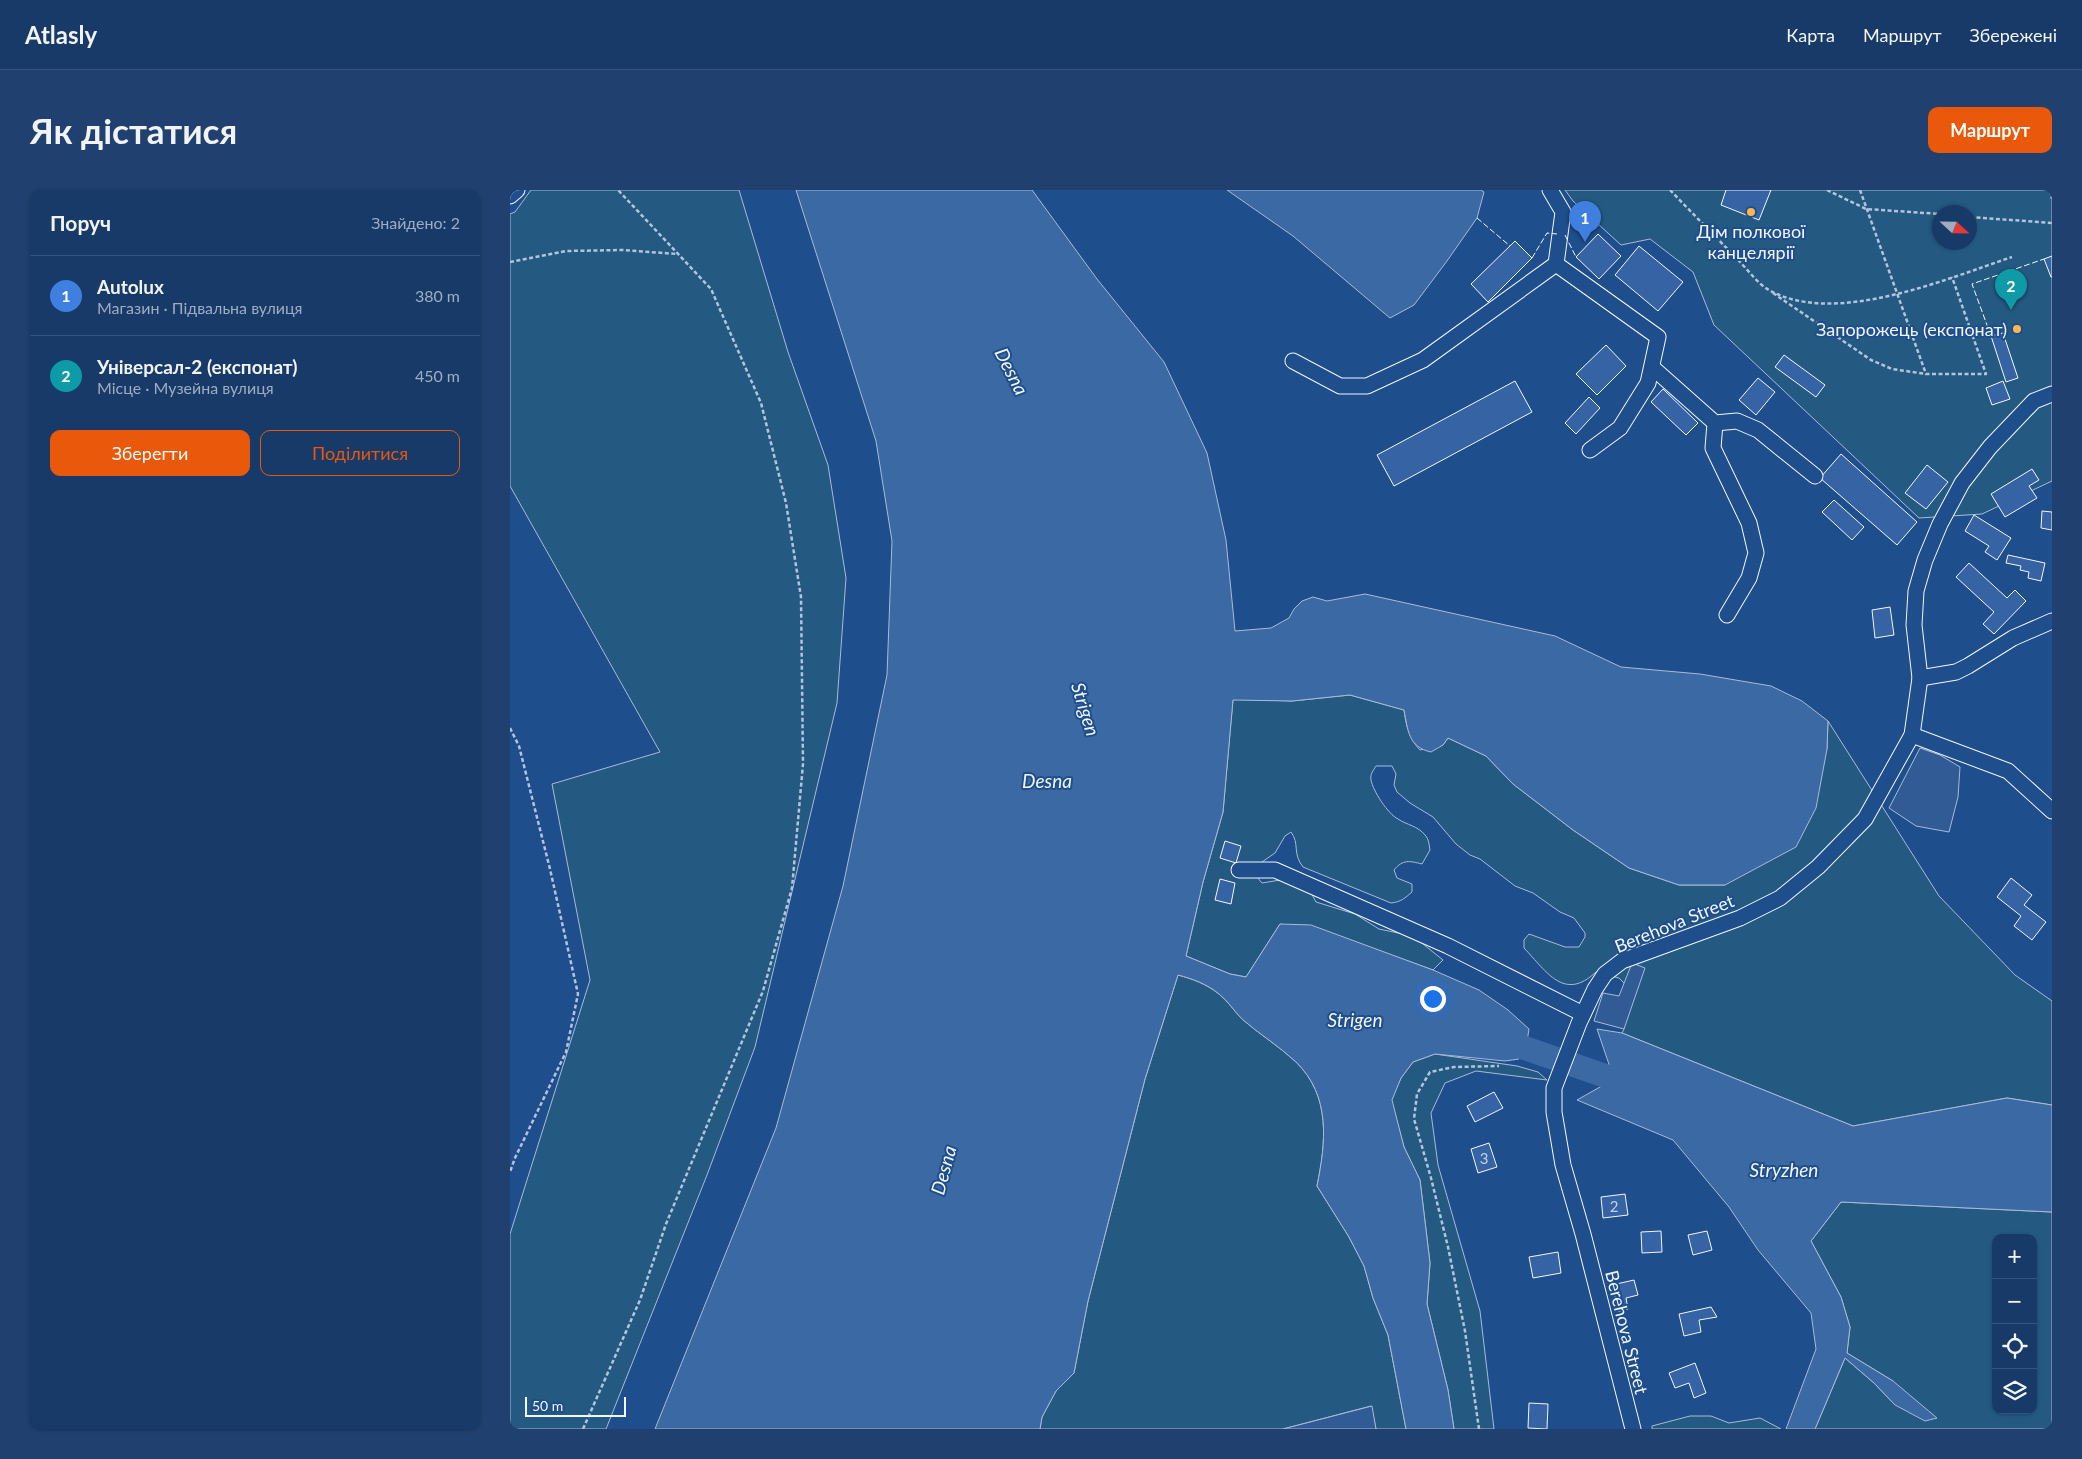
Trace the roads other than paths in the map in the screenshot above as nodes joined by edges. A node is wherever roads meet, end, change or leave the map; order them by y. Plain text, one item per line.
1 (517, 190) edge
2 (1550, 190) edge
3 (510, 196) edge
4 (1556, 264) junction
5 (1293, 361) dead end
6 (1652, 368) junction
7 (2052, 394) edge
8 (1715, 423) junction
9 (1590, 450) dead end
10 (1815, 476) dead end
11 (1727, 615) dead end
12 (2052, 621) edge
13 (1920, 678) junction
14 (1912, 735) junction
15 (2052, 811) edge
16 (1239, 870) dead end
17 (1581, 1018) junction
18 (1632, 1429) edge

1 - 3 street
2 - 4 street
4 - 5 street
4 - 6 street
6 - 8 street
6 - 9 street
7 - 13 street
8 - 10 street
8 - 11 street
12 - 13 street
13 - 14 street
14 - 15 street
14 - 17 street, Berehova Street
16 - 17 street
17 - 18 street, Berehova Street

